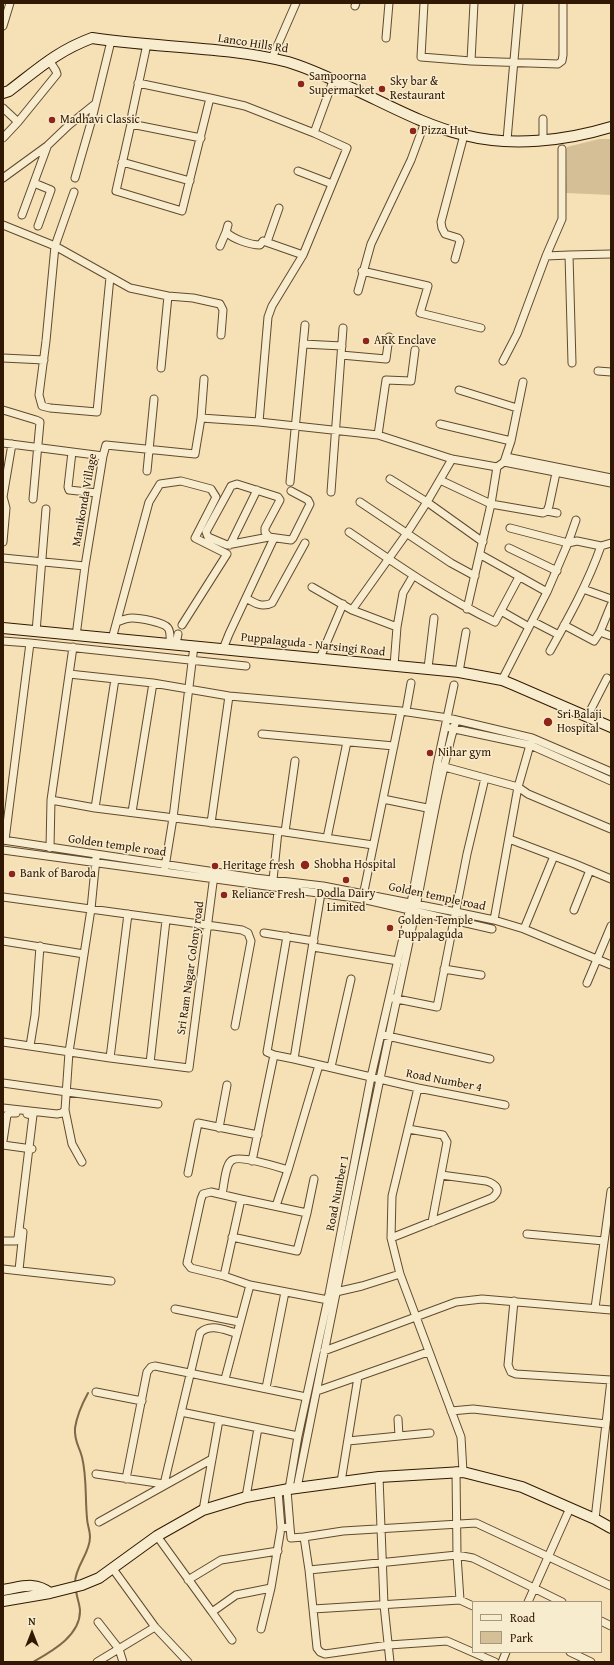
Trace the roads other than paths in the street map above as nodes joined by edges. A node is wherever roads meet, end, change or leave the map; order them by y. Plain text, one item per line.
1 (10, 3) edge
2 (296, 3) edge
3 (389, 3) edge
4 (424, 3) edge
5 (474, 3) edge
6 (519, 3) edge
7 (563, 3) edge
8 (3, 26) edge
9 (386, 38) dead end
10 (111, 41) junction
11 (147, 44) junction
12 (272, 58) junction
13 (49, 60) junction
14 (471, 61) junction
15 (515, 63) junction
16 (333, 81) junction
17 (138, 83) junction
18 (3, 93) edge
19 (210, 98) junction
20 (95, 104) junction
21 (3, 108) edge
22 (543, 120) dead end
23 (18, 122) junction
24 (425, 122) junction
25 (131, 124) junction
26 (611, 127) edge
27 (314, 133) junction
28 (464, 135) junction
29 (3, 138) edge
30 (201, 138) junction
31 (507, 140) junction
32 (546, 140) junction
33 (47, 146) junction
34 (562, 149) dead end
35 (122, 162) junction
36 (298, 171) dead end
37 (3, 178) edge
38 (75, 178) dead end
39 (190, 181) junction
40 (34, 184) junction
41 (332, 184) junction
42 (74, 192) dead end
43 (280, 208) dead end
44 (22, 215) dead end
45 (3, 225) edge
46 (38, 226) dead end
47 (267, 242) junction
48 (55, 246) junction
49 (220, 246) dead end
50 (611, 254) edge
51 (303, 255) junction
52 (568, 255) junction
53 (546, 256) junction
54 (455, 259) dead end
55 (362, 271) junction
56 (110, 277) junction
57 (358, 291) dead end
58 (168, 296) junction
59 (305, 325) dead end
60 (343, 328) dead end
61 (481, 328) dead end
62 (221, 335) dead end
63 (389, 337) dead end
64 (303, 344) junction
65 (342, 346) junction
66 (415, 350) dead end
67 (341, 355) junction
68 (3, 358) edge
69 (44, 360) junction
70 (503, 361) dead end
71 (572, 363) dead end
72 (161, 368) dead end
73 (598, 371) dead end
74 (611, 372) edge
75 (204, 379) dead end
76 (523, 382) dead end
77 (459, 390) dead end
78 (154, 398) dead end
79 (517, 408) junction
80 (3, 410) edge
81 (201, 418) junction
82 (259, 422) junction
83 (440, 424) dead end
84 (297, 426) junction
85 (335, 430) junction
86 (378, 435) junction
87 (511, 441) junction
88 (3, 443) edge
89 (12, 444) junction
90 (38, 448) junction
91 (149, 449) junction
92 (72, 452) junction
93 (103, 456) junction
94 (452, 459) junction
95 (505, 459) junction
96 (497, 468) junction
97 (147, 471) dead end
98 (556, 473) junction
99 (611, 478) edge
100 (390, 479) dead end
101 (440, 480) junction
102 (290, 482) dead end
103 (611, 483) edge
104 (257, 490) junction
105 (292, 491) dead end
106 (331, 492) dead end
107 (97, 493) junction
108 (33, 499) dead end
109 (360, 502) dead end
110 (428, 502) junction
111 (492, 504) junction
112 (46, 509) dead end
113 (547, 511) junction
114 (556, 513) dead end
115 (576, 520) dead end
116 (510, 528) dead end
117 (349, 532) dead end
118 (407, 534) junction
119 (271, 538) junction
120 (3, 542) edge
121 (483, 542) junction
122 (568, 542) junction
123 (305, 543) dead end
124 (611, 543) edge
125 (230, 545) junction
126 (601, 546) junction
127 (509, 548) dead end
128 (481, 556) junction
129 (3, 558) edge
130 (388, 559) junction
131 (41, 562) junction
132 (85, 566) junction
133 (558, 571) junction
134 (413, 576) junction
135 (476, 576) junction
136 (520, 577) junction
137 (312, 587) dead end
138 (583, 588) junction
139 (547, 592) junction
140 (246, 598) junction
141 (611, 599) edge
142 (343, 604) junction
143 (611, 605) edge
144 (467, 609) junction
145 (352, 610) junction
146 (501, 611) junction
147 (434, 618) dead end
148 (117, 622) junction
149 (182, 624) dead end
150 (530, 624) junction
151 (564, 625) junction
152 (397, 627) junction
153 (3, 628) edge
154 (36, 632) junction
155 (466, 632) dead end
156 (600, 632) junction
157 (178, 634) dead end
158 (558, 635) junction
159 (76, 636) junction
160 (611, 636) edge
161 (112, 639) junction
162 (3, 641) edge
163 (30, 642) junction
164 (173, 644) junction
165 (73, 646) junction
166 (194, 646) junction
167 (223, 649) junction
168 (550, 651) dead end
169 (320, 658) junction
170 (193, 660) junction
171 (246, 666) dead end
172 (394, 666) junction
173 (428, 668) junction
174 (459, 672) junction
175 (69, 674) junction
176 (607, 678) dead end
177 (115, 679) junction
178 (502, 680) junction
179 (153, 683) junction
180 (411, 683) dead end
181 (454, 685) dead end
182 (190, 690) junction
183 (229, 696) junction
184 (404, 711) junction
185 (587, 717) junction
186 (448, 718) junction
187 (456, 720) junction
188 (445, 727) junction
189 (611, 727) edge
190 (454, 728) junction
191 (262, 734) dead end
192 (347, 742) junction
193 (531, 742) junction
194 (394, 746) junction
195 (295, 762) dead end
196 (441, 766) junction
197 (611, 772) edge
198 (485, 778) junction
199 (611, 780) edge
200 (518, 787) junction
201 (383, 799) junction
202 (51, 800) junction
203 (96, 808) junction
204 (432, 809) junction
205 (132, 812) junction
206 (173, 818) junction
207 (212, 824) junction
208 (611, 829) edge
209 (282, 831) junction
210 (327, 838) junction
211 (509, 839) junction
212 (4, 840) edge
213 (373, 845) junction
214 (50, 848) junction
215 (3, 850) edge
216 (96, 855) junction
217 (554, 856) junction
218 (95, 862) junction
219 (166, 864) junction
220 (590, 870) junction
221 (215, 871) junction
222 (164, 872) junction
223 (214, 879) junction
224 (611, 879) edge
225 (255, 881) junction
226 (268, 882) junction
227 (321, 893) junction
228 (363, 896) junction
229 (3, 897) edge
230 (413, 907) junction
231 (90, 909) junction
232 (574, 910) dead end
233 (456, 912) junction
234 (128, 914) junction
235 (166, 920) junction
236 (454, 920) junction
237 (494, 920) junction
238 (207, 925) junction
239 (611, 926) edge
240 (492, 929) dead end
241 (524, 929) junction
242 (264, 933) dead end
243 (287, 936) junction
244 (3, 943) edge
245 (313, 944) junction
246 (40, 946) junction
247 (84, 954) junction
248 (597, 959) junction
249 (398, 961) junction
250 (611, 965) edge
251 (444, 969) junction
252 (481, 975) dead end
253 (351, 979) dead end
254 (587, 983) dead end
255 (393, 998) junction
256 (235, 1026) dead end
257 (385, 1035) junction
258 (3, 1042) edge
259 (30, 1046) junction
260 (69, 1052) junction
261 (274, 1055) junction
262 (110, 1058) junction
263 (294, 1059) junction
264 (490, 1059) dead end
265 (150, 1063) junction
266 (319, 1065) junction
267 (332, 1068) junction
268 (371, 1077) junction
269 (380, 1079) junction
270 (3, 1083) edge
271 (228, 1085) dead end
272 (418, 1088) junction
273 (66, 1092) junction
274 (158, 1104) dead end
275 (505, 1105) dead end
276 (3, 1108) edge
277 (65, 1110) junction
278 (35, 1114) junction
279 (219, 1128) junction
280 (408, 1129) junction
281 (258, 1136) junction
282 (3, 1141) edge
283 (3, 1145) edge
284 (31, 1148) junction
285 (252, 1161) junction
286 (82, 1162) dead end
287 (288, 1170) junction
288 (188, 1174) dead end
289 (441, 1175) junction
290 (314, 1179) dead end
291 (27, 1182) junction
292 (611, 1191) edge
293 (222, 1194) junction
294 (241, 1199) junction
295 (276, 1206) junction
296 (307, 1213) junction
297 (432, 1222) junction
298 (527, 1234) dead end
299 (232, 1237) junction
300 (391, 1238) junction
301 (3, 1240) edge
302 (604, 1241) junction
303 (3, 1269) edge
304 (19, 1270) junction
305 (400, 1274) junction
306 (224, 1276) junction
307 (111, 1281) dead end
308 (250, 1284) junction
309 (285, 1292) junction
310 (336, 1292) junction
311 (328, 1300) junction
312 (514, 1301) junction
313 (595, 1308) junction
314 (175, 1309) dead end
315 (611, 1310) edge
316 (416, 1316) junction
317 (239, 1322) junction
318 (236, 1333) junction
319 (324, 1350) junction
320 (428, 1352) junction
321 (190, 1373) junction
322 (358, 1377) junction
323 (224, 1380) junction
324 (611, 1380) edge
325 (266, 1388) junction
326 (316, 1390) junction
327 (96, 1392) dead end
328 (306, 1397) junction
329 (142, 1401) junction
330 (451, 1411) junction
331 (181, 1412) junction
332 (398, 1419) dead end
333 (219, 1420) junction
334 (606, 1424) junction
335 (258, 1428) junction
336 (430, 1433) dead end
337 (298, 1436) junction
338 (399, 1436) junction
339 (348, 1441) junction
340 (212, 1459) junction
341 (459, 1471) junction
342 (96, 1474) dead end
343 (379, 1477) junction
344 (126, 1479) junction
345 (341, 1482) junction
346 (164, 1484) junction
347 (288, 1489) junction
348 (246, 1497) junction
349 (570, 1508) junction
350 (203, 1510) junction
351 (596, 1519) junction
352 (99, 1522) dead end
353 (457, 1523) junction
354 (290, 1527) junction
355 (281, 1528) junction
356 (381, 1528) junction
357 (611, 1528) edge
358 (157, 1536) junction
359 (304, 1537) junction
360 (278, 1551) junction
361 (457, 1555) junction
362 (549, 1556) junction
363 (382, 1562) junction
364 (113, 1569) junction
365 (309, 1570) junction
366 (188, 1580) junction
367 (611, 1586) edge
368 (271, 1588) junction
369 (534, 1589) junction
370 (3, 1590) edge
371 (50, 1593) junction
372 (460, 1600) junction
373 (3, 1601) edge
374 (528, 1601) edge
375 (560, 1601) edge
376 (384, 1605) junction
377 (472, 1606) edge
378 (313, 1609) junction
379 (212, 1612) junction
380 (98, 1622) dead end
381 (602, 1622) edge
382 (611, 1626) edge
383 (155, 1627) junction
384 (261, 1629) dead end
385 (232, 1640) dead end
386 (389, 1645) junction
387 (119, 1649) junction
388 (472, 1651) edge
389 (475, 1653) edge
390 (572, 1653) edge
391 (97, 1662) edge
392 (123, 1662) edge
393 (188, 1662) edge
394 (390, 1662) edge
395 (495, 1662) edge
396 (591, 1662) edge

1 - 8 street
2 - 12 street
3 - 9 street
4 - 14 street
5 - 14 street
6 - 15 street
7 - 15 street
10 - 11 street, Lanco Hills Rd
10 - 13 street, Lanco Hills Rd
10 - 20 street
11 - 12 street, Lanco Hills Rd
11 - 17 street
12 - 16 street, Lanco Hills Rd
13 - 18 street, Lanco Hills Rd
13 - 23 street
14 - 15 street
15 - 31 street
16 - 24 street, Lanco Hills Rd
16 - 27 street
17 - 19 street
17 - 25 street
19 - 27 street
19 - 30 street
20 - 33 street
20 - 38 street
21 - 23 street
22 - 32 street
23 - 29 street
24 - 28 street, Lanco Hills Rd
24 - 55 street
25 - 30 street
25 - 35 street
26 - 32 street, Lanco Hills Rd
27 - 41 street
28 - 31 street, Lanco Hills Rd
28 - 54 street
30 - 39 street
31 - 32 street, Lanco Hills Rd
33 - 37 street
33 - 40 street
34 - 53 street
35 - 39 street
35 - 39 street
36 - 41 street
40 - 44 street
40 - 46 street
41 - 51 street
42 - 48 street
43 - 47 street
45 - 48 street
47 - 49 street
47 - 51 street
48 - 56 street
48 - 69 street
50 - 52 street
51 - 82 street
52 - 53 street
52 - 71 street
53 - 70 street
55 - 57 street
55 - 61 street
56 - 58 street
56 - 69 street
58 - 62 street
58 - 72 street
59 - 64 street
60 - 65 street
63 - 67 street
64 - 65 street
64 - 84 street
65 - 67 street
66 - 86 street
67 - 85 street
68 - 69 street
73 - 74 street
75 - 81 street
76 - 79 street
77 - 79 street
78 - 91 street
79 - 87 street
80 - 90 street
81 - 82 street
81 - 91 street, Manikonda Village
82 - 84 street
83 - 87 street
84 - 85 street
84 - 102 street
85 - 86 street
85 - 106 street
86 - 94 street
87 - 95 street
88 - 89 street
89 - 90 street
89 - 120 street
90 - 92 street
90 - 108 street
91 - 93 street, Manikonda Village
91 - 97 street
92 - 93 street
92 - 107 street
93 - 107 street, Manikonda Village
94 - 96 street
94 - 101 street
95 - 96 street
95 - 98 street
95 - 99 street
96 - 111 street
98 - 103 street
98 - 113 street
100 - 110 street
101 - 110 street
101 - 111 street
104 - 119 street
104 - 125 street
104 - 125 street
105 - 119 street
107 - 132 street, Manikonda Village
109 - 118 street
110 - 118 street
110 - 121 street
111 - 113 street
111 - 121 street
112 - 131 street
113 - 114 street
115 - 122 street
116 - 122 street
117 - 130 street
118 - 130 street
118 - 135 street
119 - 125 street
119 - 140 street
121 - 128 street
122 - 126 street
122 - 133 street
123 - 140 street
124 - 126 street
126 - 138 street
127 - 133 street
128 - 135 street
128 - 136 street
129 - 131 street
130 - 134 street
130 - 145 street
131 - 132 street
131 - 154 street
132 - 159 street, Manikonda Village
133 - 139 street
134 - 144 street
134 - 152 street
135 - 144 street
136 - 139 street
136 - 146 street
137 - 142 street
138 - 141 street
138 - 151 street
139 - 150 street
140 - 167 street
142 - 145 street
142 - 169 street
143 - 156 street
144 - 146 street
145 - 152 street
146 - 150 street
147 - 173 street
148 - 149 street
148 - 161 street
148 - 164 street
150 - 158 street
150 - 178 street
151 - 156 street
151 - 158 street
152 - 172 street
153 - 154 street, Puppalaguda - Narsingi Road
154 - 159 street, Puppalaguda - Narsingi Road
155 - 174 street
156 - 160 street
157 - 164 street
158 - 168 street
159 - 161 street, Puppalaguda - Narsingi Road
161 - 164 street, Puppalaguda - Narsingi Road
162 - 163 street
163 - 165 street
163 - 212 street
164 - 166 street, Puppalaguda - Narsingi Road
165 - 170 street
165 - 175 street
166 - 167 street, Puppalaguda - Narsingi Road
166 - 170 street
167 - 169 street, Puppalaguda - Narsingi Road
169 - 172 street, Puppalaguda - Narsingi Road
170 - 171 street
170 - 182 street
172 - 173 street, Puppalaguda - Narsingi Road
173 - 174 street, Puppalaguda - Narsingi Road
174 - 178 street, Puppalaguda - Narsingi Road
175 - 177 street
175 - 202 street
176 - 185 street
177 - 179 street
177 - 203 street
178 - 185 street, Puppalaguda - Narsingi Road
179 - 182 street
179 - 205 street
180 - 184 street
181 - 186 street
182 - 183 street
182 - 206 street
183 - 184 street
183 - 207 street
184 - 186 street
184 - 194 street
185 - 189 street, Puppalaguda - Narsingi Road
186 - 187 street
186 - 188 street
187 - 190 street
187 - 193 street
188 - 190 street
188 - 196 street
190 - 193 street
190 - 196 street
191 - 192 street
192 - 194 street
192 - 210 street
193 - 197 street
193 - 199 street
193 - 200 street, Golden temple road
194 - 201 street
195 - 209 street
196 - 198 street
196 - 204 street
198 - 200 street
198 - 233 street
200 - 208 street
200 - 211 street, Golden temple road
201 - 204 street
201 - 213 street
202 - 203 street
202 - 214 street
203 - 205 street
204 - 230 street
205 - 206 street
206 - 207 street
206 - 219 street
207 - 209 street
209 - 210 street
209 - 226 street
210 - 213 street
211 - 217 street
211 - 237 street, Golden temple road
212 - 214 street, Golden temple road
213 - 228 street
214 - 216 street, Golden temple road
215 - 218 street, Golden temple road
216 - 218 street
216 - 219 street, Golden temple road
217 - 220 street
217 - 241 street
218 - 222 street, Golden temple road
218 - 231 street
219 - 221 street, Golden temple road
219 - 222 street
220 - 224 street
220 - 232 street
221 - 223 street, Sri Ram Nagar Colony road
221 - 225 street, Golden temple road
222 - 223 street, Golden temple road
223 - 225 street, Golden temple road
223 - 238 street, Sri Ram Nagar Colony road
225 - 226 street, Golden temple road
226 - 227 street, Golden temple road
226 - 228 street, Golden temple road
227 - 228 street, Golden temple road
227 - 245 street
228 - 230 street, Golden temple road
229 - 231 street
230 - 233 street, Golden temple road
230 - 236 street, Golden temple road
230 - 249 street, Road Number 1
230 - 255 street, Road Number 1
231 - 234 street
231 - 247 street
233 - 236 street
233 - 237 street, Golden temple road
234 - 235 street
234 - 262 street
235 - 238 street
235 - 265 street
236 - 240 street, Golden temple road
236 - 251 street
237 - 241 street
238 - 256 street
238 - 265 street, Sri Ram Nagar Colony road
239 - 248 street
241 - 248 street
242 - 243 street
243 - 245 street
243 - 261 street
244 - 246 street
245 - 249 street
245 - 263 street
246 - 247 street
246 - 259 street
247 - 260 street
248 - 250 street
248 - 254 street
249 - 255 street, Road Number 1
251 - 252 street
251 - 255 street
253 - 267 street
255 - 257 street, Road Number 1
257 - 264 street
257 - 268 street, Road Number 1
257 - 269 street, Road Number 1
258 - 259 street
259 - 260 street
260 - 262 street
260 - 273 street
261 - 263 street, Road Number 4
261 - 281 street
262 - 265 street
263 - 266 street, Road Number 4
266 - 267 street, Road Number 4
266 - 287 street
267 - 268 street, Road Number 4
268 - 269 street, Road Number 4
268 - 311 street, Road Number 1
269 - 272 street, Road Number 4
269 - 310 street, Road Number 1
270 - 273 street
271 - 279 street
272 - 275 street, Road Number 4
272 - 280 street
273 - 274 street
273 - 277 street
276 - 278 street
277 - 278 street
277 - 286 street
278 - 282 street
278 - 284 street
279 - 281 street
279 - 288 street
280 - 289 street
280 - 300 street
281 - 285 street
283 - 284 street
284 - 291 street
285 - 287 street
285 - 293 street
287 - 295 street
289 - 297 street
289 - 297 street
290 - 296 street
291 - 301 street
291 - 304 street
292 - 302 street
293 - 294 street
293 - 306 street
294 - 295 street
294 - 299 street
295 - 296 street
296 - 299 street
297 - 300 street
298 - 302 street
299 - 306 street
300 - 305 street
302 - 313 street
303 - 304 street
304 - 307 street
305 - 310 street
305 - 316 street
306 - 308 street
308 - 309 street
308 - 317 street
309 - 311 street
309 - 325 street
310 - 319 street, Road Number 1
311 - 328 street, Road Number 1
312 - 313 street
312 - 316 street
312 - 324 street
313 - 315 street
314 - 317 street
316 - 319 street
316 - 320 street
317 - 318 street
318 - 321 street
318 - 323 street
319 - 326 street, Road Number 1
320 - 322 street
320 - 330 street
321 - 323 street
321 - 329 street
321 - 331 street
322 - 326 street
322 - 339 street
323 - 325 street
324 - 334 street
325 - 328 street
326 - 347 street, Road Number 1
327 - 329 street
328 - 337 street, Road Number 1
329 - 344 street
330 - 334 street
330 - 341 street
331 - 333 street
331 - 346 street
332 - 338 street
333 - 335 street
333 - 340 street
334 - 351 street
335 - 337 street
335 - 348 street
336 - 338 street
337 - 347 street, Road Number 1
338 - 339 street
339 - 345 street
340 - 346 street
340 - 350 street
341 - 343 street
341 - 349 street
341 - 353 street
342 - 344 street
343 - 345 street
343 - 356 street
344 - 346 street
345 - 347 street
346 - 352 street
347 - 348 street
347 - 354 street
347 - 355 street
348 - 350 street
349 - 351 street
349 - 362 street
350 - 358 street
351 - 357 street
353 - 356 street
353 - 361 street
353 - 362 street
354 - 355 street
354 - 359 street
355 - 360 street
356 - 359 street
356 - 363 street
358 - 364 street
358 - 366 street
359 - 365 street
360 - 366 street
360 - 368 street
361 - 363 street
361 - 369 street
361 - 372 street
362 - 367 street
362 - 369 street
363 - 365 street
363 - 376 street
364 - 371 street
364 - 383 street
365 - 378 street
366 - 379 street
368 - 379 street
368 - 384 street
369 - 374 street
369 - 375 street
370 - 371 street
371 - 373 street
372 - 376 street
372 - 377 street
376 - 378 street
376 - 386 street
378 - 386 street
379 - 385 street
380 - 387 street
381 - 382 street
383 - 387 street
383 - 393 street
386 - 388 street
386 - 394 street
387 - 391 street
387 - 392 street
389 - 395 street
390 - 396 street

